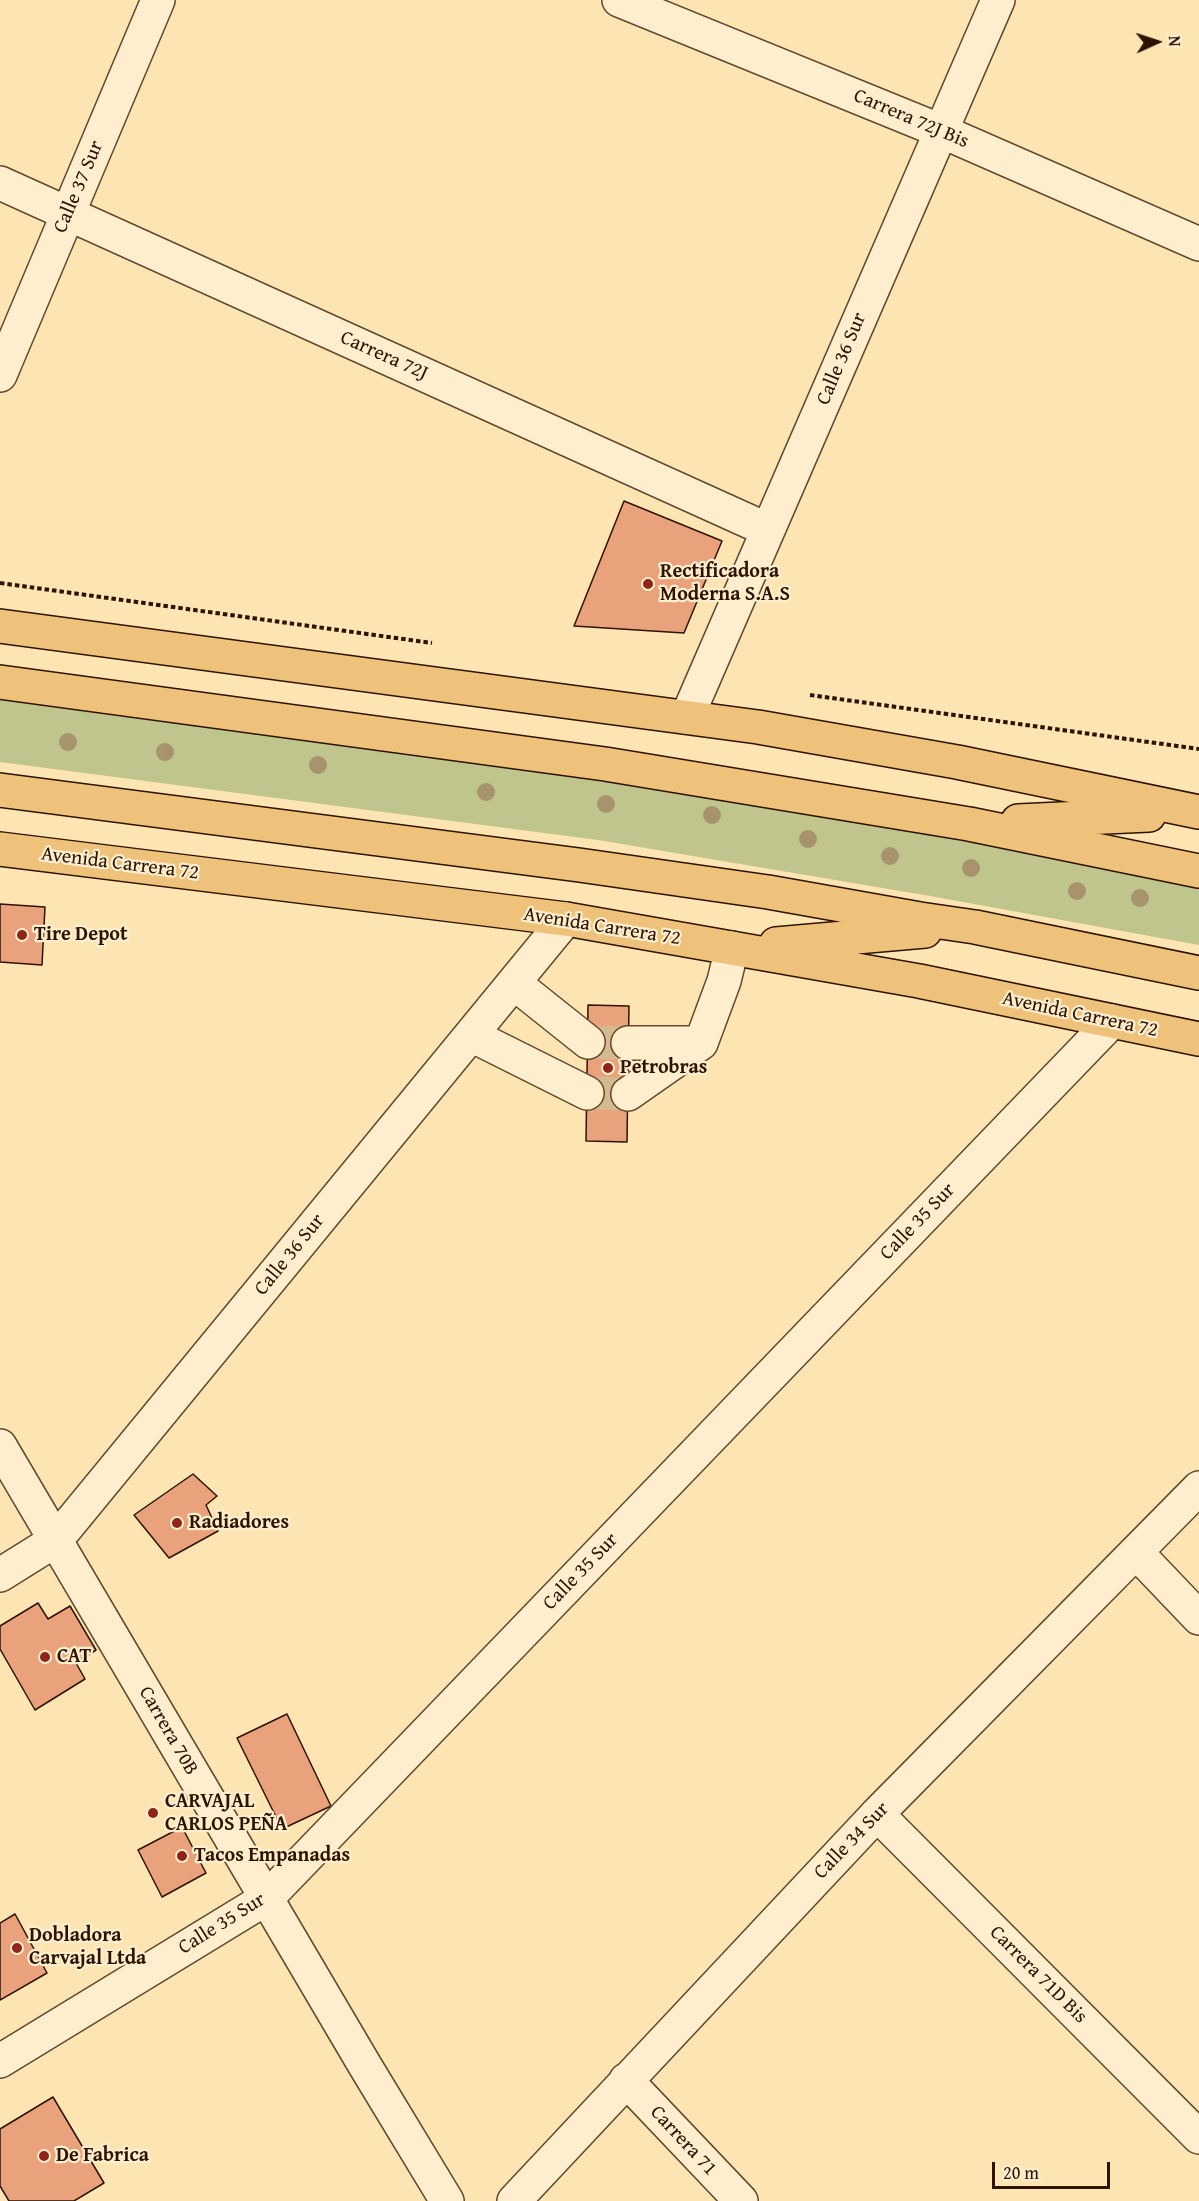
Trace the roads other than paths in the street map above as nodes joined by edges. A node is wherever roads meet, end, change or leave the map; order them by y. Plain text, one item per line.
1 (158, 0) edge
2 (619, 0) edge
3 (998, 0) edge
4 (941, 130) junction
5 (0, 183) edge
6 (68, 213) junction
7 (1199, 244) edge
8 (0, 375) edge
9 (768, 530) junction
10 (0, 626) edge
11 (0, 682) edge
12 (687, 717) junction
13 (0, 790) edge
14 (1199, 812) edge
15 (969, 824) junction
16 (0, 849) edge
17 (1199, 871) edge
18 (566, 919) junction
19 (975, 927) junction
20 (732, 948) junction
21 (1199, 973) edge
22 (514, 983) junction
23 (1112, 1021) junction
24 (471, 1035) junction
25 (1199, 1040) edge
26 (588, 1042) tunnel mouth
27 (628, 1043) tunnel mouth
28 (701, 1043) junction
29 (587, 1093) tunnel mouth
30 (628, 1094) tunnel mouth
31 (0, 1446) edge
32 (1199, 1488) edge
33 (56, 1540) junction
34 (1136, 1552) junction
35 (0, 1575) edge
36 (1199, 1618) edge
37 (877, 1814) junction
38 (267, 1898) junction
39 (0, 2061) edge
40 (626, 2080) junction
41 (1199, 2137) edge
42 (447, 2201) edge
43 (514, 2201) edge
44 (741, 2201) edge

1 - 6 street, Calle 37 Sur
2 - 4 street, Carrera 72J Bis
3 - 4 street, Calle 36 Sur
4 - 7 street, Carrera 72J Bis
4 - 9 street, Calle 36 Sur
5 - 6 street, Carrera 72J
6 - 8 street, Calle 37 Sur
6 - 9 street, Carrera 72J
9 - 12 street, Calle 36 Sur
10 - 12 highway
11 - 15 highway
12 - 14 highway
13 - 19 highway
14 - 15 highway
15 - 17 highway
16 - 18 highway, Avenida Carrera 72
18 - 20 highway, Avenida Carrera 72
18 - 22 street, Calle 36 Sur
19 - 20 highway
19 - 21 highway
20 - 23 highway, Avenida Carrera 72
20 - 28 street
22 - 24 street, Calle 36 Sur
22 - 26 street
23 - 25 highway, Avenida Carrera 72
23 - 38 street, Calle 35 Sur
24 - 29 street
24 - 33 street, Calle 36 Sur
27 - 28 street
28 - 30 street
31 - 33 street, Carrera 70B
32 - 34 street, Calle 34 Sur
33 - 35 street, Calle 36 Sur
33 - 38 street, Carrera 70B
34 - 36 street
34 - 37 street, Calle 34 Sur
37 - 40 street, Calle 34 Sur
37 - 41 street, Carrera 71D Bis
38 - 39 street, Calle 35 Sur
38 - 42 street, Carrera 70B
40 - 43 street, Calle 34 Sur
40 - 44 street, Carrera 71

